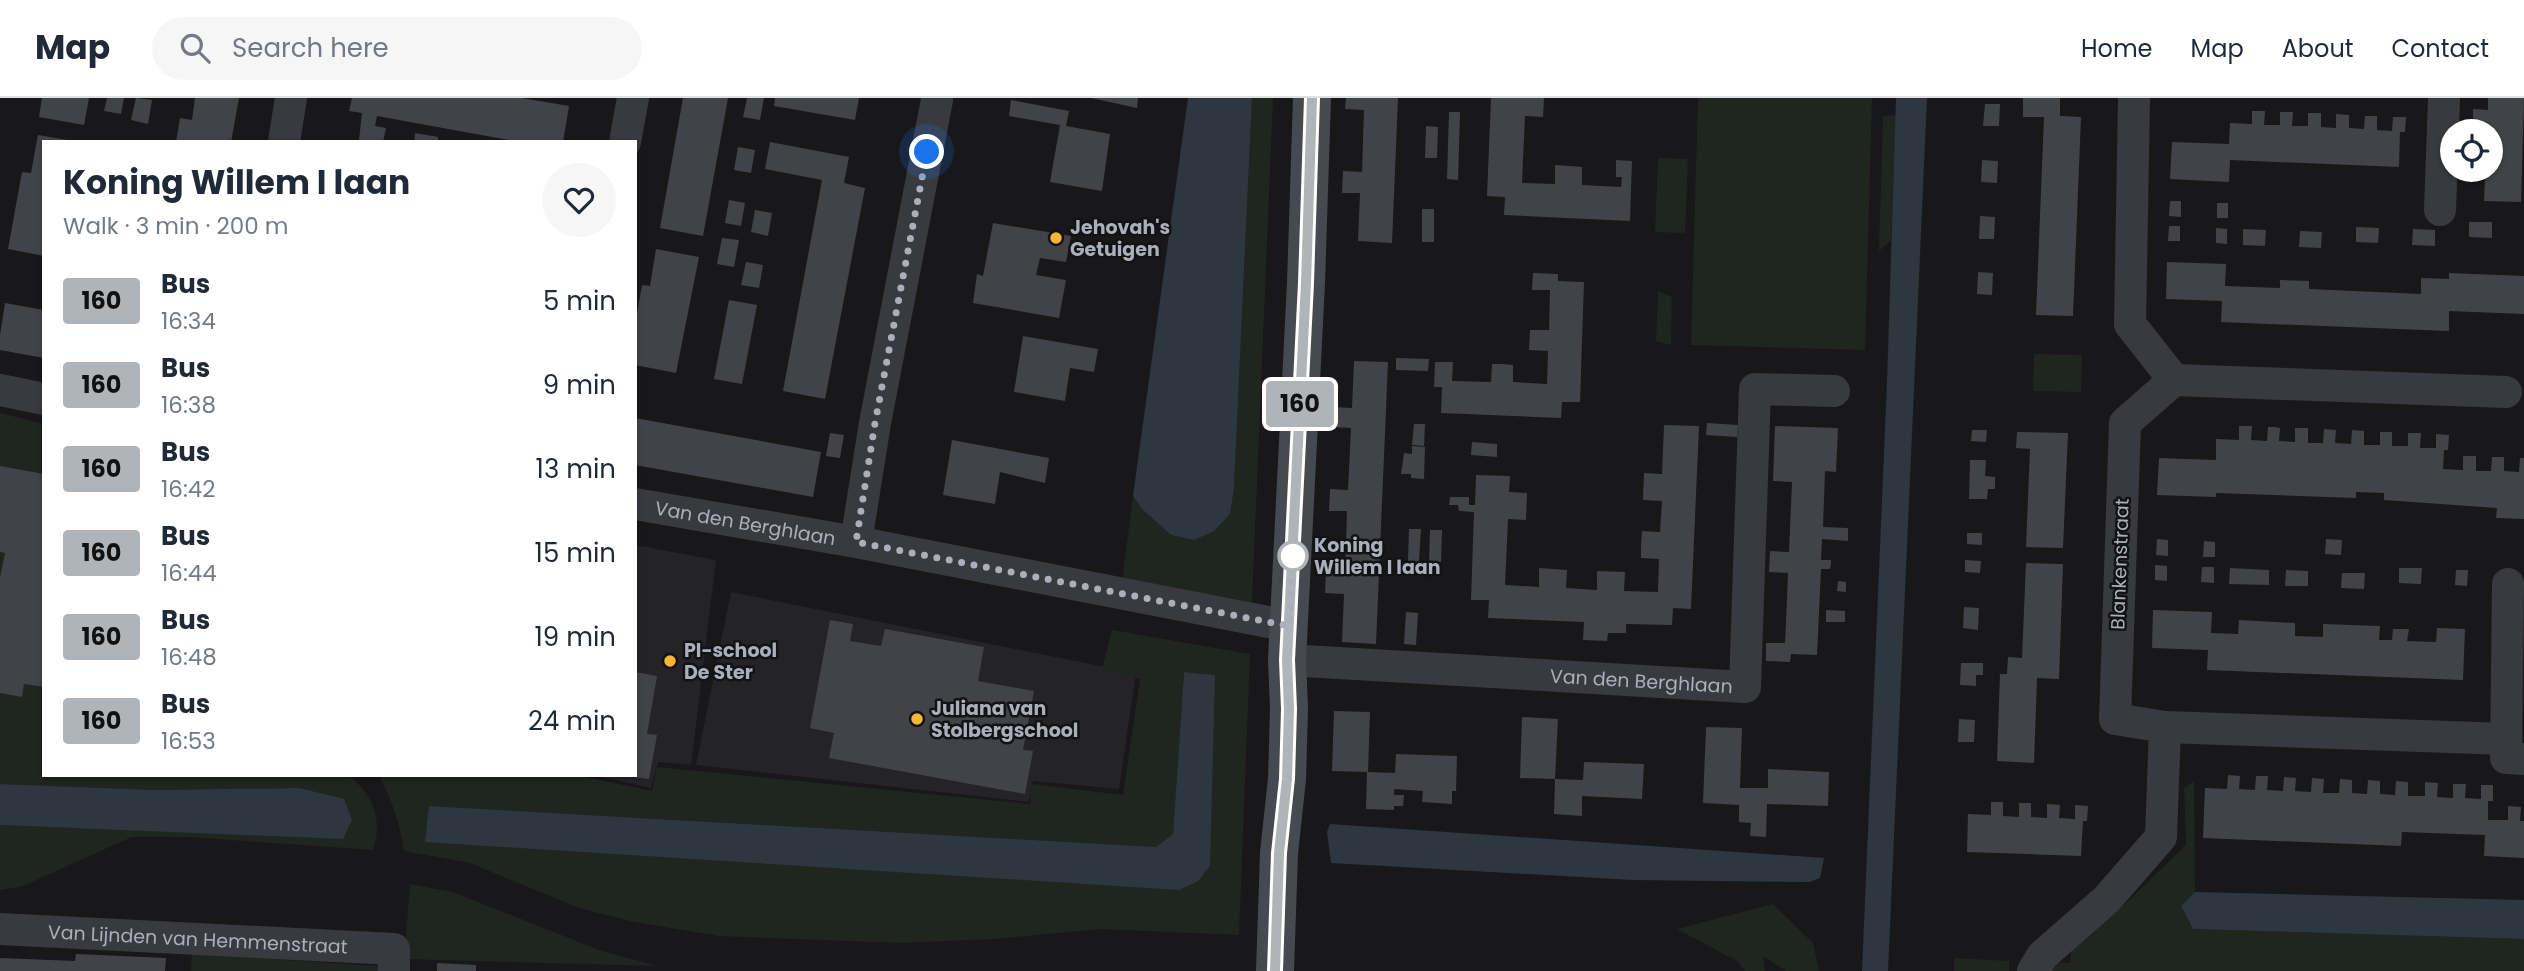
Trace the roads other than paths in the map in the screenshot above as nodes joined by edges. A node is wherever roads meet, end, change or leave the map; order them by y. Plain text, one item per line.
1 (291, 98) edge
2 (633, 98) edge
3 (1312, 98) edge
4 (2134, 98) edge
5 (2444, 98) edge
6 (937, 100) dead end
7 (284, 140) edge
8 (625, 140) edge
9 (2440, 210) dead end
10 (2174, 380) junction
11 (0, 390) edge
12 (1834, 391) dead end
13 (2506, 392) dead end
14 (42, 399) edge
15 (637, 504) edge
16 (856, 542) junction
17 (2508, 584) dead end
18 (1288, 643) junction
19 (2165, 727) junction
20 (2515, 749) edge
21 (0, 929) edge
22 (394, 960) edge
23 (1275, 971) edge
24 (2033, 971) edge

1 - 7 street
2 - 8 street
3 - 18 street
4 - 10 street
5 - 9 street
6 - 16 street, Van den Berghlaan
10 - 13 street
10 - 19 street, Blankenstraat
11 - 14 street
12 - 18 street, Van den Berghlaan
15 - 16 street, Van den Berghlaan
16 - 18 street, Van den Berghlaan
17 - 20 street, Blankenstraat
18 - 23 street
19 - 20 street, Blankenstraat
19 - 24 street
21 - 22 street, Van Lijnden van Hemmenstraat

